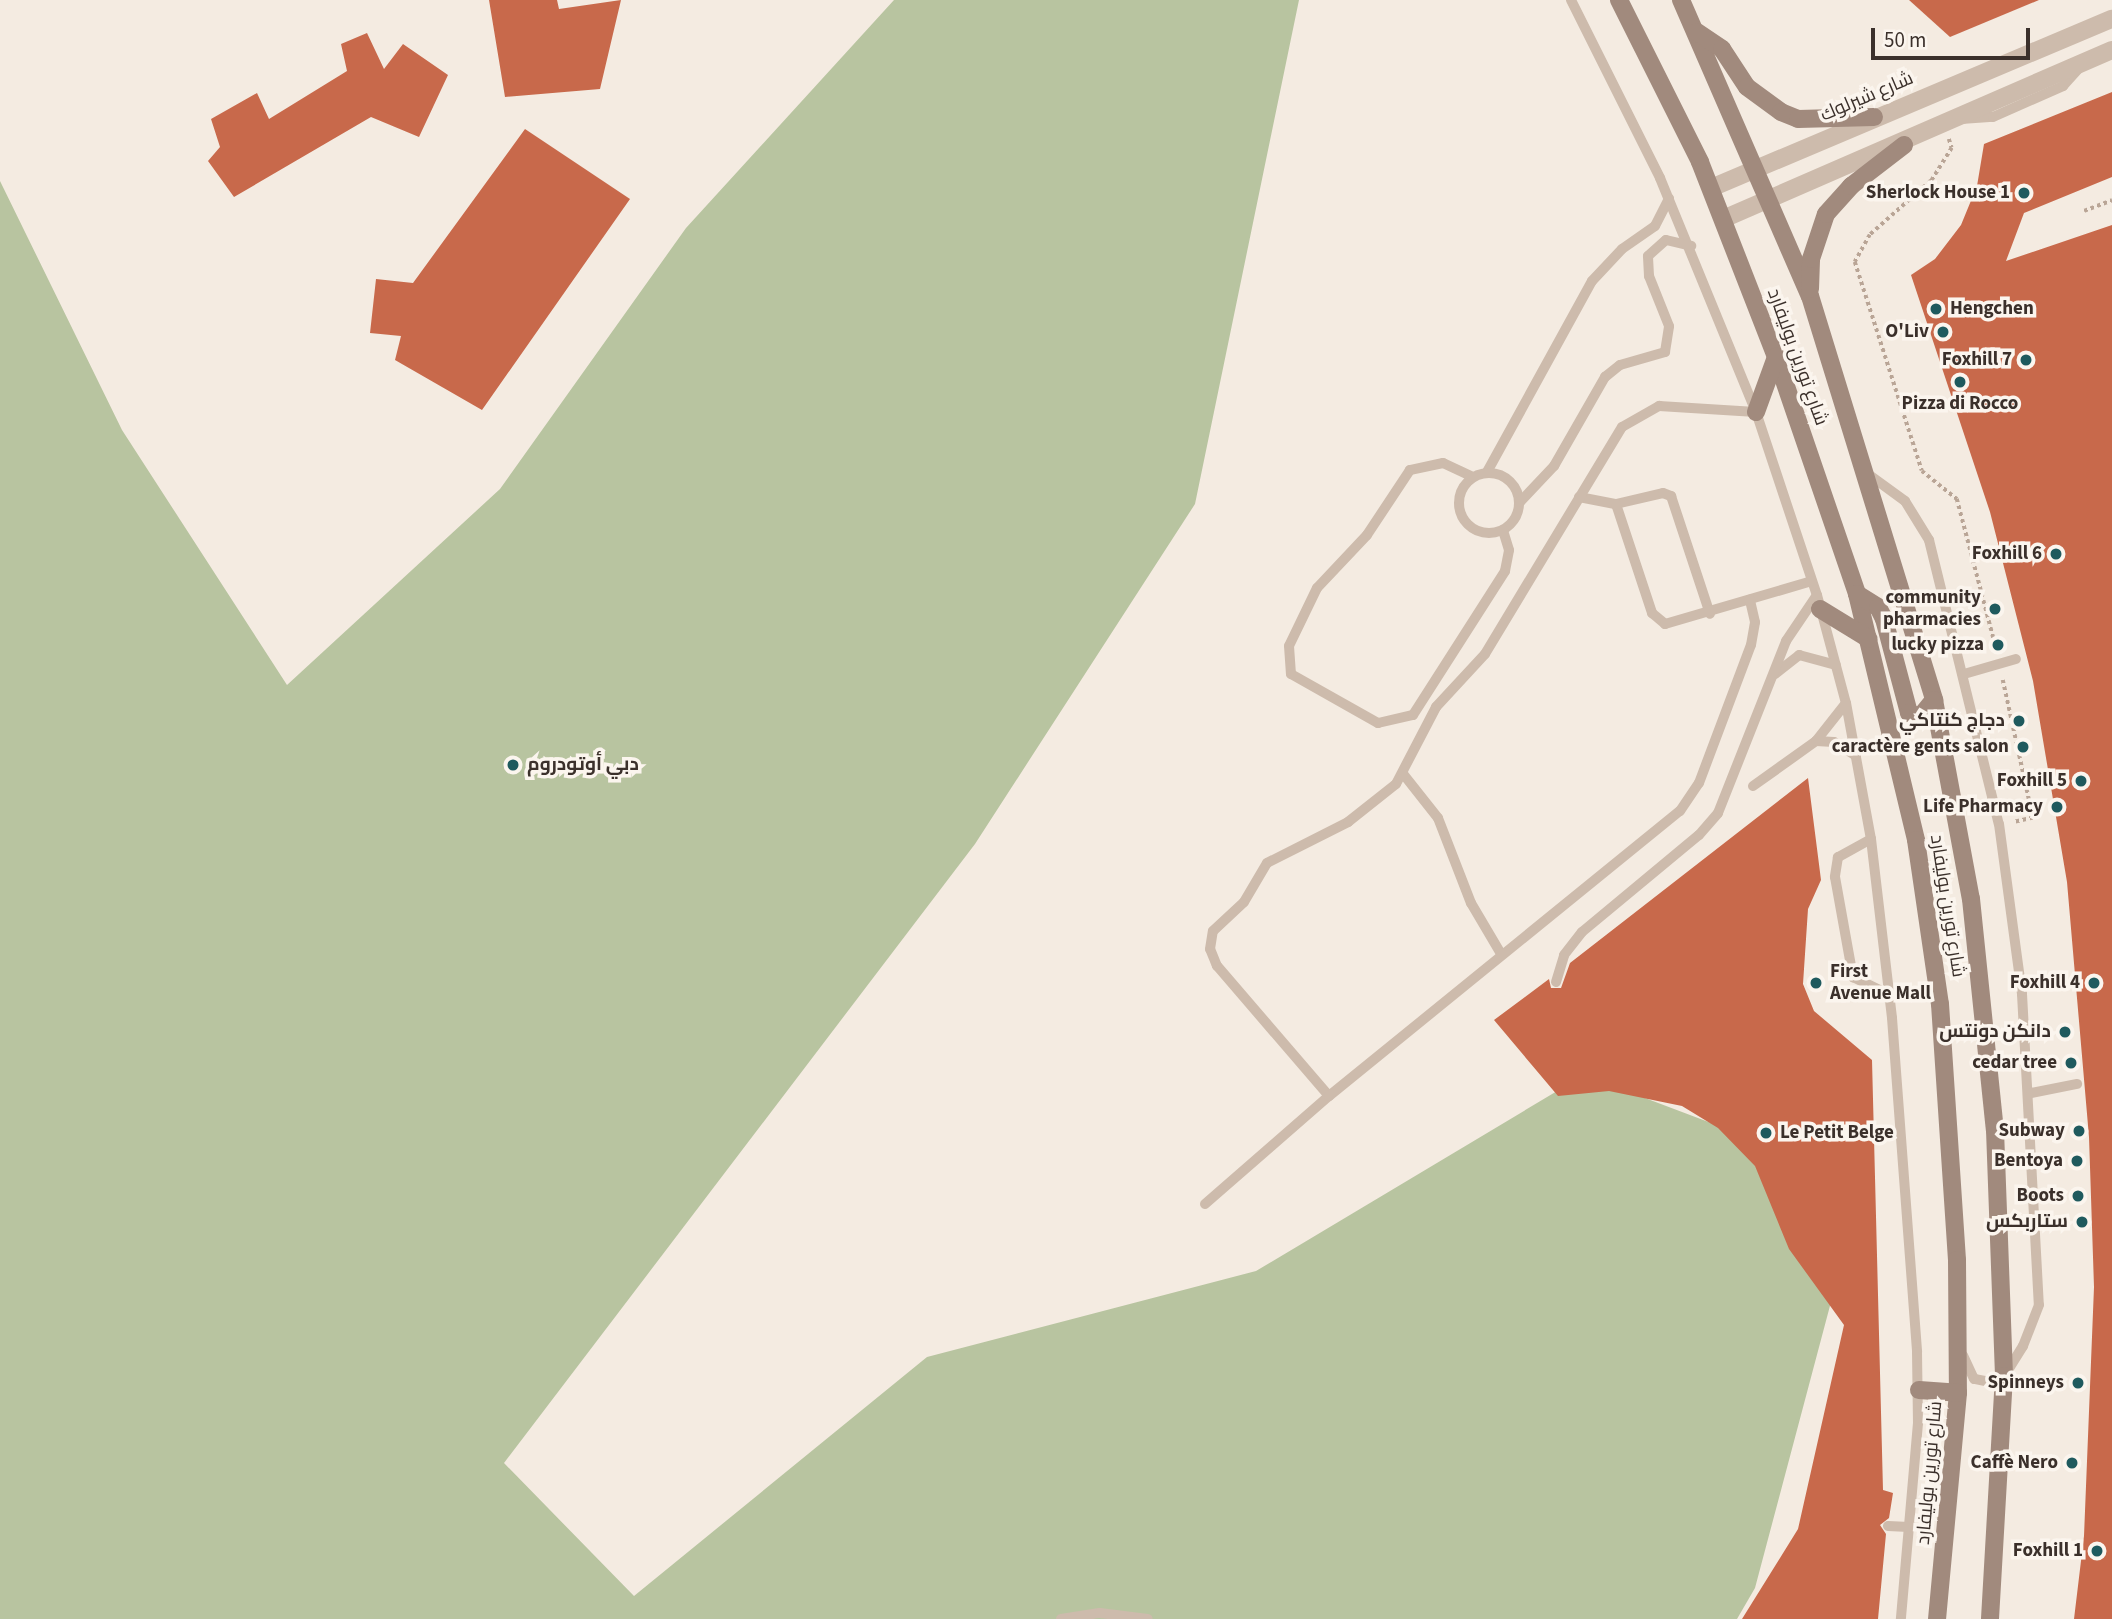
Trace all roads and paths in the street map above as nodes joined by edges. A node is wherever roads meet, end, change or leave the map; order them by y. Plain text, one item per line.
1 (1571, 0) edge
2 (1619, 0) edge
3 (1681, 0) edge
4 (2112, 19) edge
5 (1697, 32) junction
6 (2072, 33) junction
7 (2112, 50) edge
8 (2083, 63) junction
9 (1874, 117) junction
10 (1952, 121) junction
11 (1904, 145) junction
12 (1757, 168) junction
13 (1711, 188) junction
14 (1669, 198) junction
15 (1770, 199) junction
16 (2112, 200) edge
17 (2084, 211) dead end
18 (1723, 219) junction
19 (1635, 239) junction
20 (1691, 246) junction
21 (1648, 256) junction
22 (1810, 296) junction
23 (1776, 357) junction
24 (1756, 412) junction
25 (1487, 472) junction
26 (1868, 474) junction
27 (1473, 477) junction
28 (1579, 497) junction
29 (1520, 502) junction
30 (1616, 504) junction
31 (1503, 530) junction
32 (1812, 580) junction
33 (1857, 594) junction
34 (1750, 600) junction
35 (1819, 602) junction
36 (1710, 614) junction
37 (1869, 639) junction
38 (2016, 659) dead end
39 (2000, 664) junction
40 (1836, 665) junction
41 (1964, 674) junction
42 (1773, 676) junction
43 (1934, 700) junction
44 (1846, 704) junction
45 (1816, 741) junction
46 (1856, 756) junction
47 (1404, 775) junction
48 (1753, 786) dead end
49 (1999, 824) junction
50 (1871, 839) junction
51 (1501, 954) junction
52 (1556, 982) dead end
53 (1890, 995) junction
54 (2077, 1084) dead end
55 (2031, 1093) junction
56 (1329, 1096) junction
57 (1205, 1204) dead end
58 (1956, 1336) junction
59 (2004, 1376) junction
60 (1919, 1390) junction
61 (1958, 1393) junction
62 (1888, 1526) dead end
63 (1909, 1527) junction
64 (1061, 1619) edge
65 (1148, 1619) edge
66 (1901, 1619) edge
67 (1937, 1619) edge
68 (1990, 1619) edge

1 - 14 lane
2 - 13 main road, شارع تورين بوليفارد
3 - 5 main road, شارع تورين بوليفارد
4 - 6 street, شارع شيرلوك
5 - 9 main road
5 - 12 main road, شارع تورين بوليفارد
6 - 8 street
6 - 9 street, شارع شيرلوك
7 - 8 street
8 - 10 street
8 - 10 lane
9 - 12 street, شارع شيرلوك
10 - 11 street
10 - 39 path
11 - 15 street
11 - 22 main road
12 - 13 street, شارع شيرلوك
12 - 15 main road, شارع تورين بوليفارد
13 - 18 main road, شارع تورين بوليفارد
14 - 19 lane
14 - 20 lane
15 - 18 street
15 - 22 main road, شارع تورين بوليفارد
16 - 17 path
18 - 23 main road, شارع تورين بوليفارد
19 - 21 lane
19 - 25 lane
20 - 21 lane
20 - 24 lane
21 - 29 lane
22 - 26 main road, شارع تورين بوليفارد
23 - 24 main road
23 - 33 main road, شارع تورين بوليفارد
24 - 28 lane
24 - 32 lane
25 - 27 lane
25 - 29 lane
26 - 41 lane
26 - 43 main road, شارع تورين بوليفارد
27 - 31 lane
27 - 31 lane
28 - 30 lane
28 - 47 lane
29 - 31 lane
30 - 36 lane
30 - 36 lane
32 - 34 lane
32 - 35 lane
33 - 37 main road, شارع تورين بوليفارد
33 - 43 main road
34 - 36 lane
34 - 51 lane
35 - 37 main road
35 - 40 lane
35 - 42 lane
37 - 58 main road, شارع تورين بوليفارد
38 - 39 lane
39 - 41 lane
39 - 49 path
40 - 42 lane
40 - 44 lane
41 - 49 lane
42 - 52 lane
43 - 59 main road, شارع تورين بوليفارد
44 - 45 lane
44 - 46 lane
45 - 46 lane
45 - 48 lane
46 - 50 lane
47 - 51 lane
47 - 56 lane
49 - 55 lane
50 - 53 lane
50 - 53 lane
51 - 56 lane
53 - 60 lane
54 - 55 lane
55 - 59 lane
56 - 57 lane
58 - 59 lane
58 - 61 main road, شارع تورين بوليفارد
59 - 68 main road, شارع تورين بوليفارد
60 - 61 main road
60 - 63 lane
61 - 67 main road, شارع تورين بوليفارد
62 - 63 lane
63 - 66 lane
64 - 65 lane

